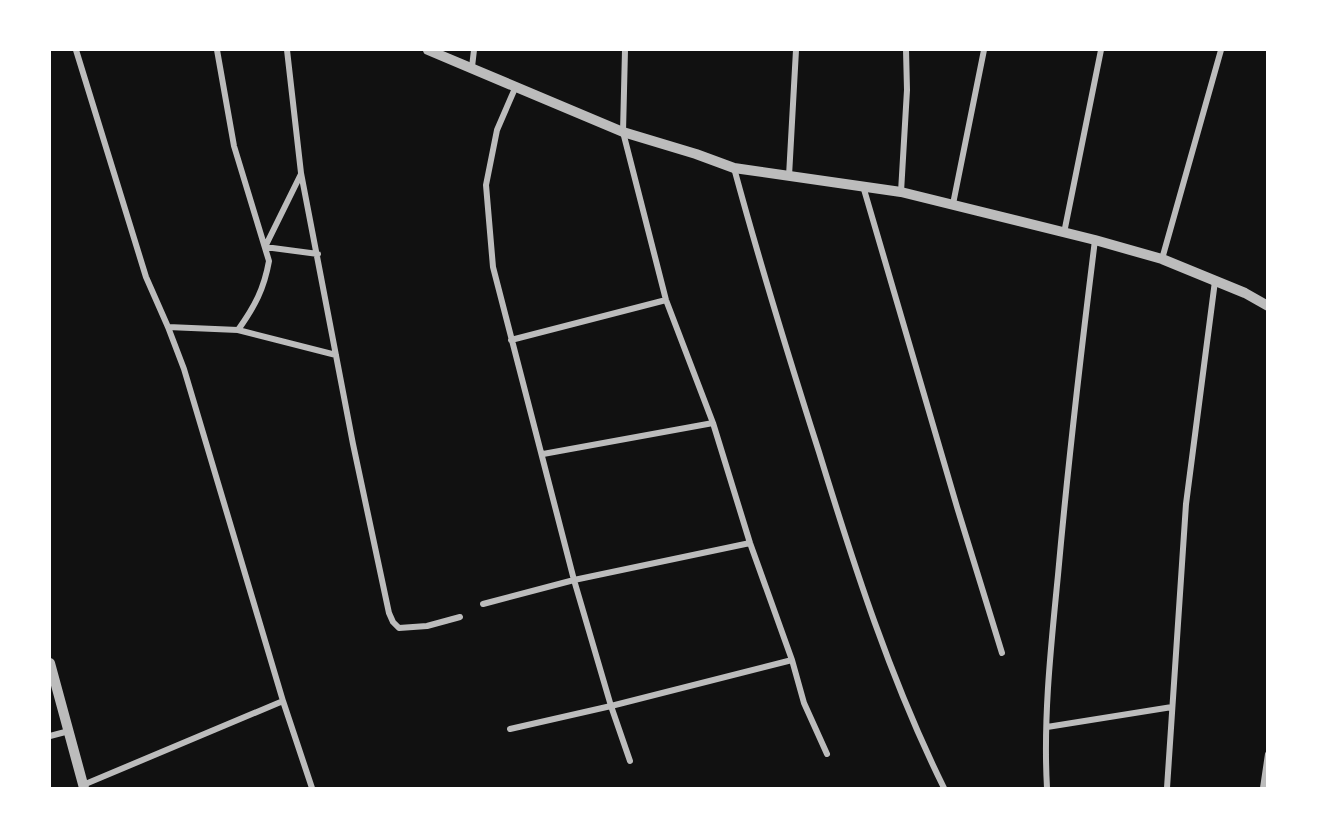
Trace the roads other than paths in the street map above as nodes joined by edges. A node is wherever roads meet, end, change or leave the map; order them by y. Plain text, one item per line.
1 (76, 50) edge
2 (217, 50) edge
3 (287, 50) edge
4 (428, 50) edge
5 (474, 50) edge
6 (625, 50) edge
7 (796, 50) edge
8 (906, 50) edge
9 (984, 50) edge
10 (1101, 50) edge
11 (1221, 50) edge
12 (472, 67) junction
13 (516, 86) junction
14 (623, 132) junction
15 (734, 168) junction
16 (302, 173) junction
17 (789, 176) junction
18 (863, 185) junction
19 (901, 192) junction
20 (953, 204) junction
21 (1064, 233) junction
22 (1095, 240) junction
23 (265, 247) junction
24 (318, 254) junction
25 (1162, 259) junction
26 (1215, 281) junction
27 (666, 300) junction
28 (1268, 306) edge
29 (168, 327) junction
30 (238, 330) junction
31 (511, 340) junction
32 (336, 355) junction
33 (713, 423) junction
34 (543, 454) junction
35 (750, 543) junction
36 (574, 580) junction
37 (483, 604) dead end
38 (460, 617) dead end
39 (1002, 653) dead end
40 (792, 660) junction
41 (50, 663) edge
42 (283, 701) junction
43 (611, 706) junction
44 (1172, 707) junction
45 (1047, 727) junction
46 (510, 729) dead end
47 (70, 730) junction
48 (50, 736) edge
49 (827, 754) dead end
50 (1268, 754) edge
51 (630, 761) dead end
52 (84, 787) edge
53 (312, 789) edge
54 (944, 789) edge
55 (1047, 789) edge
56 (1167, 789) edge
57 (1263, 789) edge

1 - 29 street
2 - 23 street
3 - 16 street
4 - 12 street
5 - 12 street
6 - 14 street
7 - 17 street
8 - 19 street
9 - 20 street
10 - 21 street
11 - 25 street
12 - 13 street
13 - 14 street
13 - 31 street
14 - 15 street
14 - 27 street
15 - 17 street
15 - 54 street
16 - 23 street
16 - 24 street
17 - 18 street
18 - 19 street
18 - 39 street
19 - 20 street
20 - 21 street
21 - 22 street
22 - 25 street
22 - 45 street
23 - 24 street
23 - 30 street
24 - 32 street
25 - 26 street
26 - 28 street
26 - 44 street
27 - 31 street
27 - 33 street
29 - 30 street
29 - 42 street
30 - 32 street
31 - 34 street
32 - 38 street
33 - 34 street
33 - 35 street
34 - 36 street
35 - 36 street
35 - 40 street
36 - 37 street
36 - 43 street
40 - 43 street
40 - 49 street
41 - 47 street
42 - 52 street
42 - 53 street
43 - 46 street
43 - 51 street
44 - 45 street
44 - 56 street
45 - 55 street
47 - 48 street
47 - 52 street
50 - 57 street

